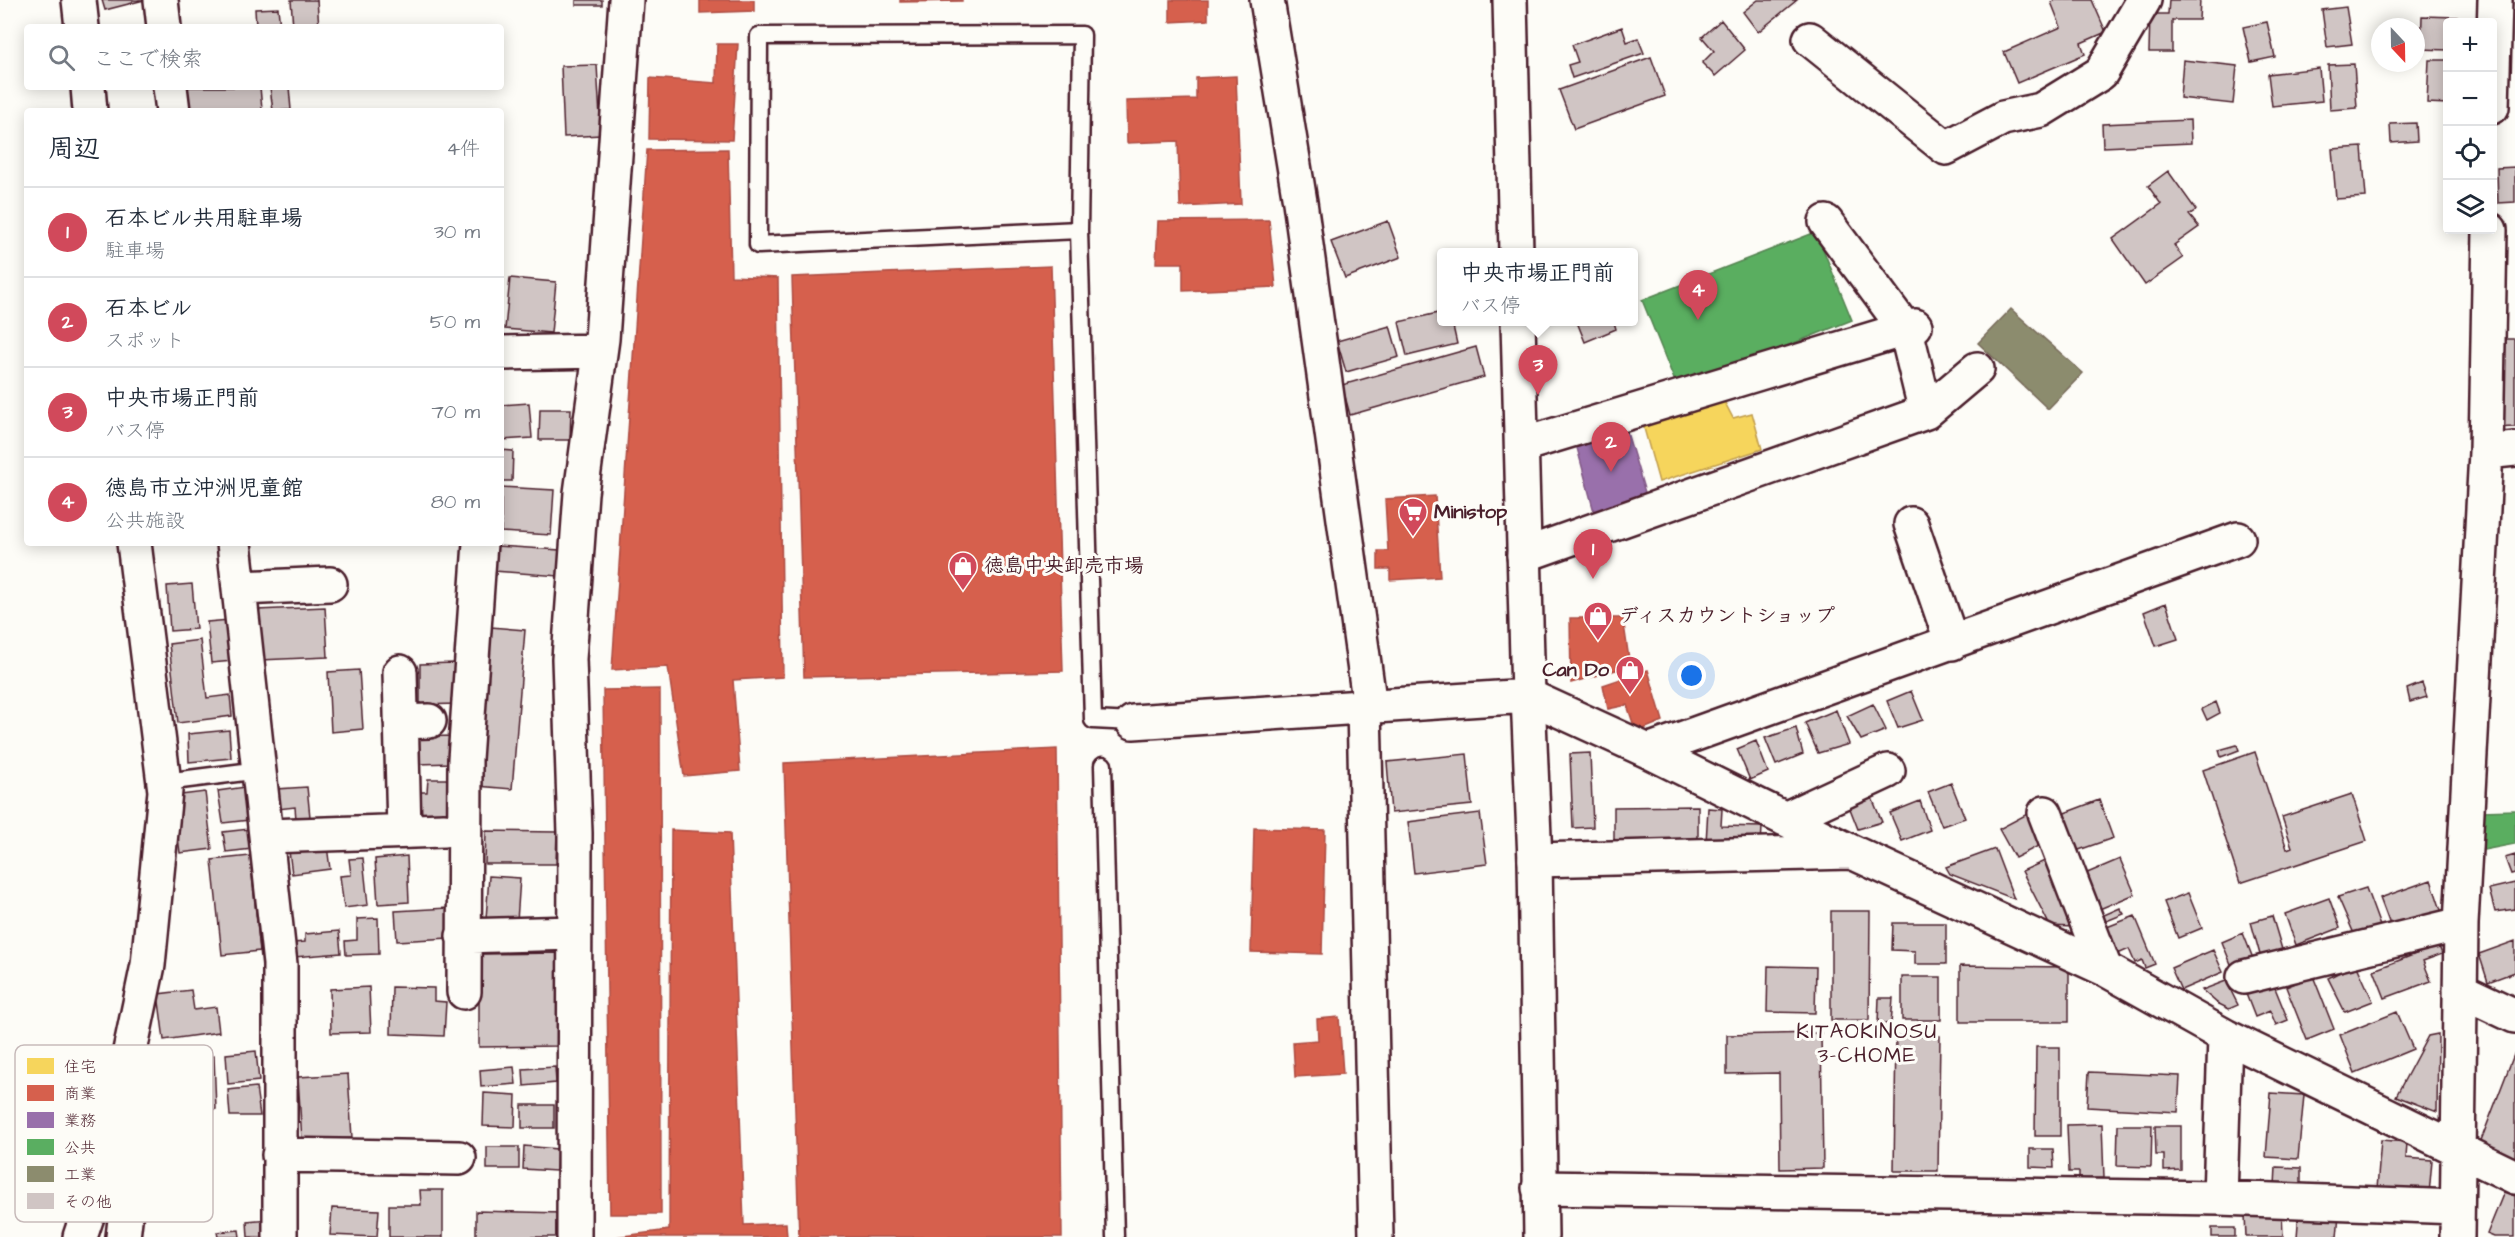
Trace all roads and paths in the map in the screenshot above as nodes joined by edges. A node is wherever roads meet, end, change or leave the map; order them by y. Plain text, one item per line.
1 (79, 0) edge
2 (161, 0) edge
3 (626, 0) edge
4 (1267, 0) edge
5 (1510, 0) edge
6 (2144, 0) edge
7 (2495, 0) edge
8 (82, 24) edge
9 (164, 24) edge
10 (1810, 39) dead end
11 (2494, 72) edge
12 (88, 90) edge
13 (170, 90) edge
14 (90, 108) edge
15 (173, 108) edge
16 (1826, 222) dead end
17 (1079, 230) junction
18 (2490, 234) edge
19 (1516, 248) edge
20 (1518, 326) edge
21 (1910, 328) junction
22 (600, 351) junction
23 (504, 353) edge
24 (1977, 369) dead end
25 (1926, 412) junction
26 (1522, 444) junction
27 (2500, 450) edge
28 (1911, 524) dead end
29 (2238, 539) dead end
30 (134, 546) edge
31 (234, 546) edge
32 (480, 546) edge
33 (1524, 555) junction
34 (330, 584) dead end
35 (240, 588) junction
36 (1952, 643) junction
37 (400, 672) dead end
38 (1528, 696) junction
39 (1367, 707) junction
40 (1133, 722) joint
41 (1647, 751) junction
42 (1103, 765) dead end
43 (260, 770) junction
44 (1888, 771) dead end
45 (165, 782) junction
46 (2044, 813) dead end
47 (1785, 819) junction
48 (444, 830) dead end
49 (404, 831) junction
50 (268, 836) junction
51 (1852, 852) junction
52 (1535, 860) junction
53 (2461, 924) junction
54 (574, 933) junction
55 (464, 936) junction
56 (2105, 969) junction
57 (2244, 977) dead end
58 (2460, 990) junction
59 (464, 992) dead end
60 (2515, 1016) edge
61 (2225, 1036) junction
62 (131, 1045) edge
63 (2458, 1151) junction
64 (279, 1155) junction
65 (459, 1158) dead end
66 (2515, 1177) edge
67 (1539, 1188) junction
68 (2220, 1198) junction
69 (85, 1222) edge
70 (125, 1222) edge
71 (2457, 1222) edge
72 (80, 1237) edge
73 (123, 1237) edge
74 (280, 1237) edge
75 (574, 1237) edge
76 (1115, 1237) edge
77 (1376, 1237) edge
78 (1541, 1237) edge

1 - 8 street
2 - 9 street
3 - 22 street
4 - 39 street
5 - 19 street
6 - 10 street
7 - 11 street
12 - 14 street
13 - 15 street
16 - 21 street
17 - 17 lane
17 - 40 lane
18 - 27 street
20 - 26 street
21 - 25 street
21 - 26 street
22 - 23 street
22 - 54 street
24 - 25 street
25 - 33 street
26 - 33 street
27 - 53 street
28 - 36 street
29 - 36 street
30 - 45 street
31 - 35 street
32 - 55 street
33 - 38 street
34 - 35 street
35 - 43 street
36 - 41 street
37 - 49 street
38 - 39 street
38 - 41 street
38 - 52 street
39 - 40 street
39 - 77 street
41 - 47 street
42 - 76 lane
43 - 45 lane
43 - 50 street
44 - 47 street
45 - 62 street
46 - 56 street
47 - 51 street
48 - 49 street
49 - 50 street
50 - 64 street
51 - 52 street
51 - 56 street
52 - 67 street
53 - 57 street
53 - 58 street
54 - 55 street
54 - 75 street
55 - 59 street
56 - 61 street
58 - 60 street
58 - 63 street
61 - 63 street
61 - 68 street
63 - 66 street
63 - 71 street
64 - 65 street
64 - 74 street
67 - 68 street
67 - 78 street
68 - 71 street
69 - 72 street
70 - 73 street

